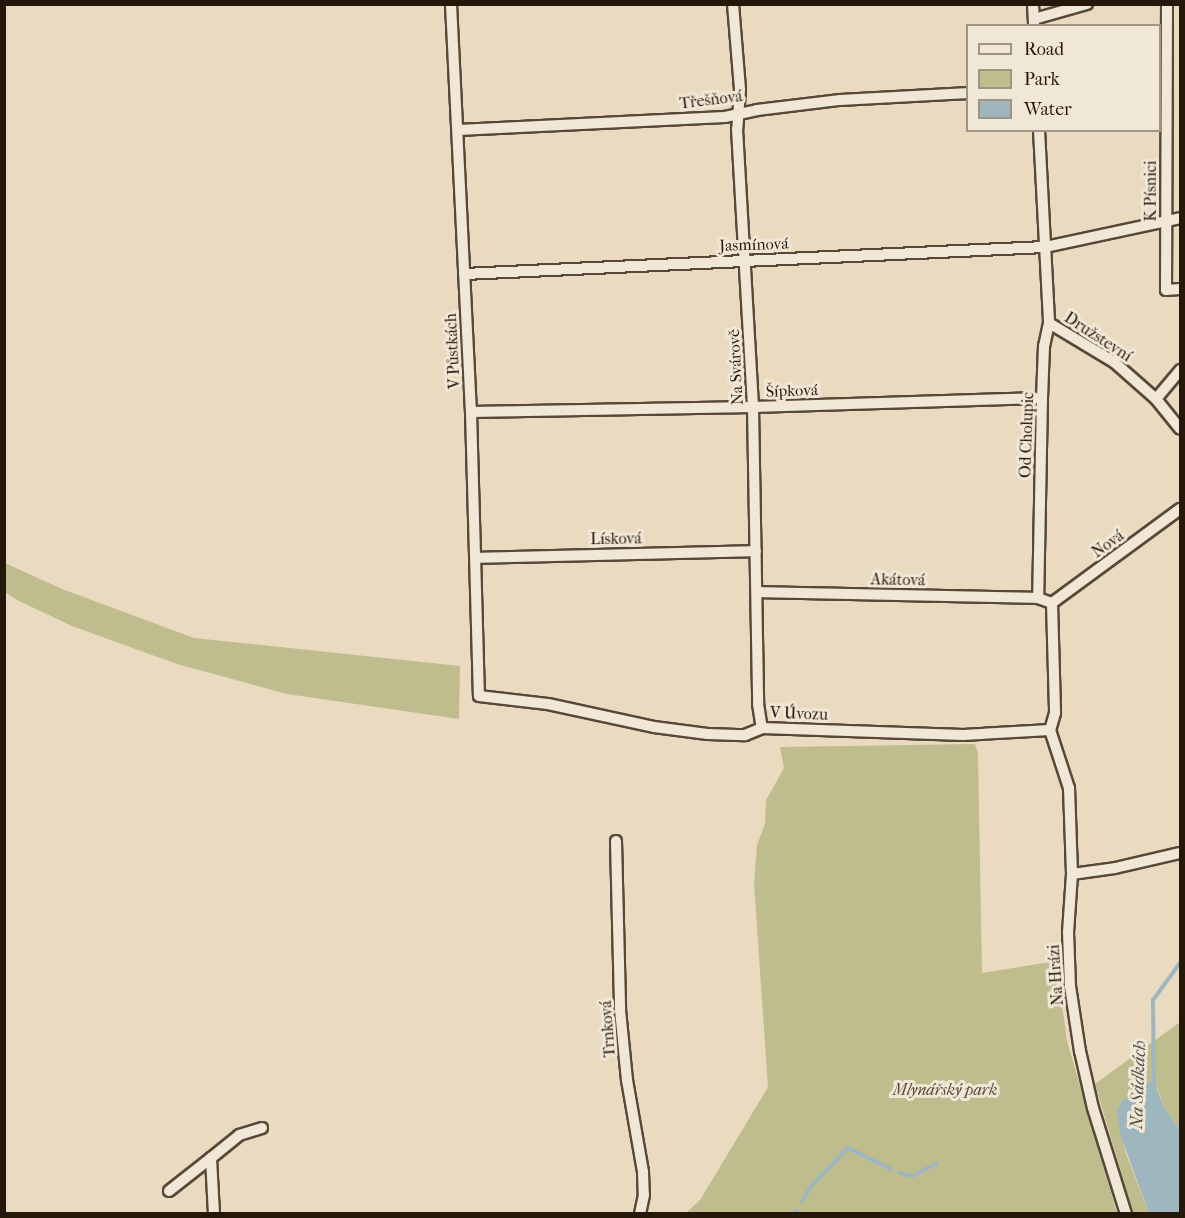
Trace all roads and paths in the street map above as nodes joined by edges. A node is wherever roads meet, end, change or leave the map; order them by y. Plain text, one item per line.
1 (451, 4) edge
2 (733, 4) edge
3 (1033, 4) edge
4 (1087, 4) edge
5 (1167, 4) edge
6 (1034, 22) edge
7 (966, 93) edge
8 (739, 113) junction
9 (458, 130) junction
10 (1039, 132) edge
11 (1180, 218) edge
12 (1166, 221) junction
13 (1045, 247) junction
14 (746, 261) junction
15 (464, 274) junction
16 (1180, 289) edge
17 (1049, 323) junction
18 (1180, 370) edge
19 (1042, 398) junction
20 (1156, 399) junction
21 (753, 407) junction
22 (471, 412) junction
23 (1180, 429) edge
24 (1180, 509) edge
25 (756, 551) junction
26 (476, 558) junction
27 (758, 592) junction
28 (1038, 598) junction
29 (1052, 603) junction
30 (479, 696) joint
31 (762, 728) junction
32 (1050, 730) junction
33 (616, 841) dead end
34 (1180, 853) edge
35 (1072, 874) junction
36 (262, 1128) dead end
37 (211, 1158) junction
38 (170, 1191) dead end
39 (214, 1214) edge
40 (640, 1214) edge
41 (1126, 1214) edge

1 - 9 street, V Půstkách
2 - 8 street, Na Svárově
3 - 6 street
4 - 6 street
5 - 12 street, K Písnici
7 - 8 street, Třešňová
8 - 9 street, Třešňová
8 - 14 street, Na Svárově
9 - 15 street, V Půstkách
10 - 13 street, Od Cholupic
11 - 12 street, Jasmínová
12 - 13 street, Jasmínová
12 - 16 street, K Písnici
13 - 14 street, Jasmínová
13 - 17 street, Od Cholupic
14 - 15 street, Jasmínová
14 - 21 street, Na Svárově
15 - 22 street, V Půstkách
17 - 19 street, Od Cholupic
17 - 20 street, Družstevní
18 - 20 street
19 - 21 street, Šípková
19 - 28 street, Od Cholupic
20 - 23 street, Družstevní
21 - 22 street, Šípková
21 - 25 street, Na Svárově
22 - 26 street, V Půstkách
24 - 29 street, Nová
25 - 26 street, Lísková
25 - 27 street, Na Svárově
26 - 30 street, V Půstkách
27 - 28 street, Akátová
27 - 31 street, Na Svárově
28 - 29 street
29 - 32 street
30 - 31 street, V Úvozu
31 - 32 street, V Úvozu
32 - 35 street, Na Hrázi
33 - 40 street, Trnková
34 - 35 street
35 - 41 street, Na Hrázi
36 - 37 street
37 - 38 street
37 - 39 street

